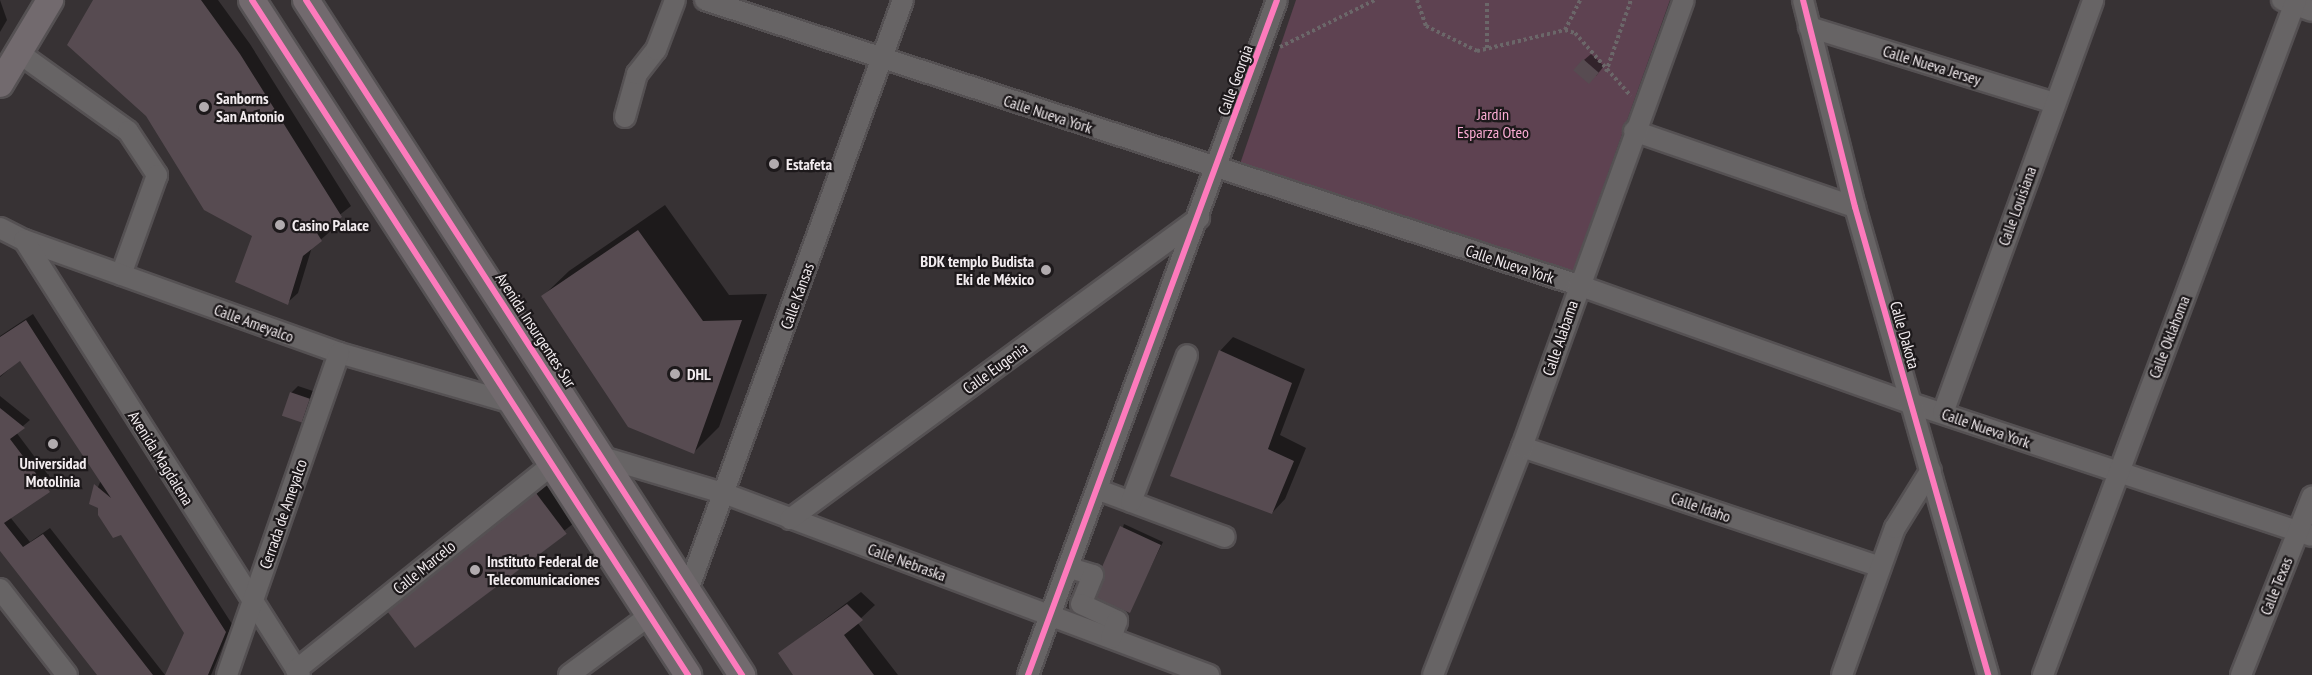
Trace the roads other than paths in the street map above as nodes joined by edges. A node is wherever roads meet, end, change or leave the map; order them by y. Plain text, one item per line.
1 (50, 0) edge
2 (252, 0) edge
3 (306, 0) edge
4 (675, 0) edge
5 (705, 0) edge
6 (903, 0) edge
7 (1277, 0) edge
8 (1684, 0) edge
9 (1803, 0) edge
10 (2093, 0) edge
11 (2296, 4) edge
12 (1809, 27) junction
13 (19, 53) junction
14 (881, 60) junction
15 (0, 84) edge
16 (2054, 103) junction
17 (625, 117) dead end
18 (1634, 131) junction
19 (1217, 170) junction
20 (1856, 207) junction
21 (1199, 218) junction
22 (0, 228) edge
23 (24, 240) junction
24 (121, 275) junction
25 (1578, 285) junction
26 (339, 354) junction
27 (1187, 355) dead end
28 (512, 403) junction
29 (1910, 403) junction
30 (1943, 413) junction
31 (1522, 447) junction
32 (602, 457) junction
33 (552, 465) junction
34 (1931, 470) junction
35 (2118, 472) junction
36 (1099, 490) junction
37 (726, 495) junction
38 (2312, 497) edge
39 (1131, 502) junction
40 (790, 519) junction
41 (2305, 534) edge
42 (1226, 537) dead end
43 (1070, 567) junction
44 (1880, 567) junction
45 (0, 589) edge
46 (688, 590) junction
47 (252, 605) junction
48 (650, 615) junction
49 (1053, 616) junction
50 (1111, 638) junction
51 (298, 672) edge
52 (67, 675) edge
53 (226, 675) edge
54 (569, 675) edge
55 (688, 675) edge
56 (742, 675) edge
57 (1028, 675) edge
58 (1209, 675) edge
59 (1433, 675) edge
60 (1842, 675) edge
61 (1988, 675) edge
62 (2043, 675) edge
63 (2241, 675) edge

1 - 13 main road
2 - 28 main road
3 - 32 main road, Avenida Insurgentes Sur
4 - 17 street
5 - 14 street, Calle Nueva York
6 - 14 street, Calle Kansas
7 - 19 street, Calle Georgia
8 - 18 street, Calle Alabama
9 - 12 street, Calle Dakota
10 - 16 street, Calle Louisiana
11 - 35 street, Calle Oklahoma
12 - 16 street, Calle Nueva Jersey
12 - 20 street, Calle Dakota
13 - 15 main road
13 - 24 street
14 - 19 street, Calle Nueva York
14 - 37 street, Calle Kansas
16 - 30 street, Calle Louisiana
18 - 20 street
18 - 25 street, Calle Alabama
19 - 21 street, Calle Georgia
19 - 25 street, Calle Nueva York
20 - 29 street, Calle Dakota
21 - 36 street, Calle Georgia
21 - 40 street, Calle Eugenia
22 - 23 street, Calle Ameyalco
23 - 24 street, Calle Ameyalco
23 - 47 street, Avenida Magdalena
24 - 26 street, Calle Ameyalco
25 - 29 street, Calle Nueva York
25 - 31 street, Calle Alabama
26 - 28 street, Calle Ameyalco
26 - 47 street, Cerrada de Ameyalco
27 - 39 street
28 - 33 main road
29 - 30 street, Calle Nueva York
29 - 34 street, Calle Dakota
30 - 35 street, Calle Nueva York
31 - 44 street, Calle Idaho
31 - 59 street, Calle Alabama
32 - 37 street, Calle Nebraska
32 - 46 main road, Avenida Insurgentes Sur
33 - 48 main road
33 - 51 street, Calle Marcelo
34 - 44 street
34 - 61 street, Calle Dakota
35 - 41 street, Calle Nueva York
35 - 62 street, Calle Oklahoma
36 - 39 street
36 - 43 street, Calle Georgia
37 - 40 street, Calle Nebraska
37 - 46 street, Calle Kansas
38 - 41 street, Calle Texas
39 - 42 street
40 - 49 street, Calle Nebraska
41 - 63 street, Calle Texas
43 - 49 street, Calle Georgia
43 - 50 street
44 - 60 street
45 - 52 street
46 - 56 main road, Avenida Insurgentes Sur
47 - 51 street, Avenida Magdalena
47 - 53 street, Cerrada de Ameyalco
48 - 54 street
48 - 55 main road
49 - 50 street, Calle Nebraska
49 - 57 street, Calle Georgia
50 - 58 street, Calle Nebraska

